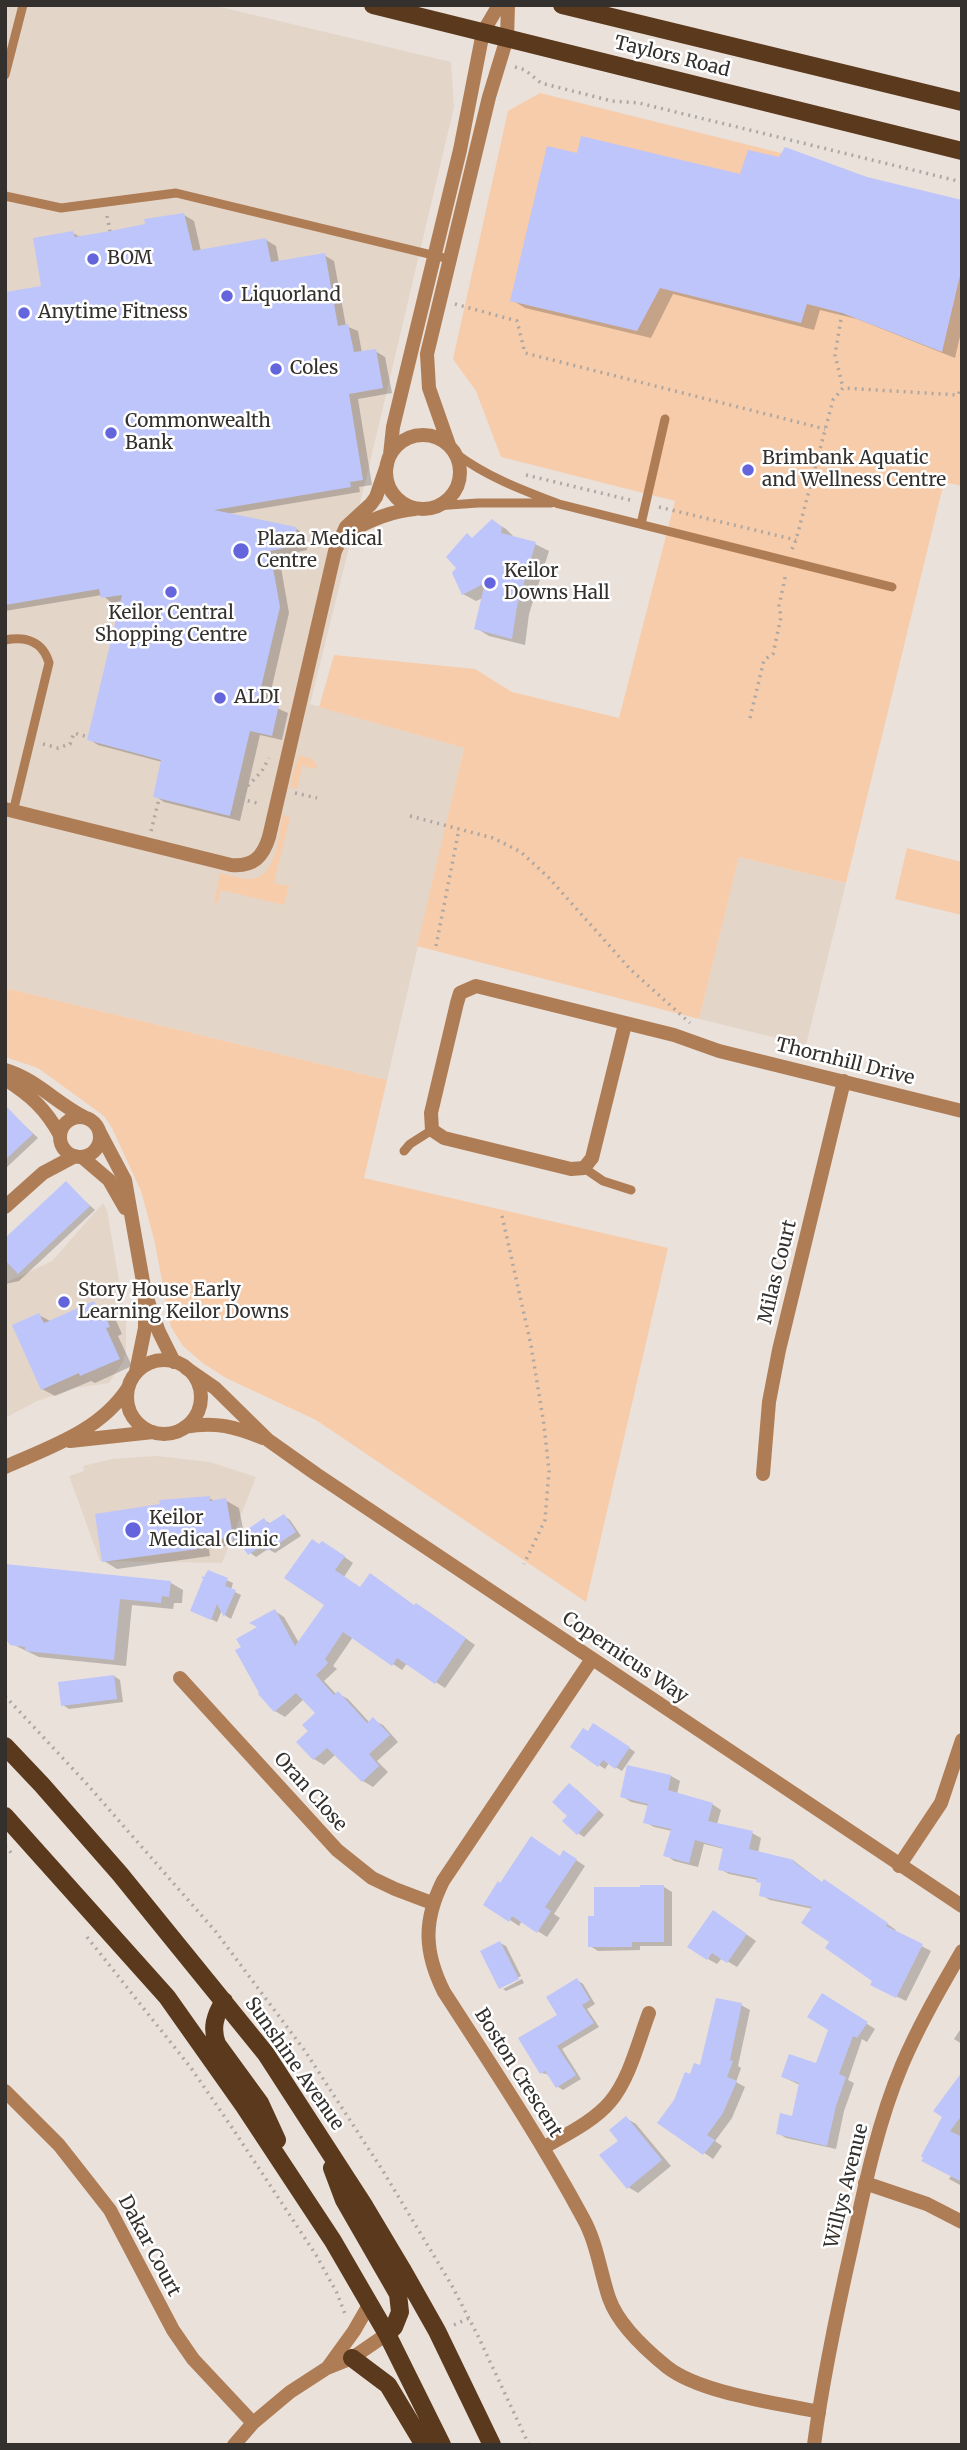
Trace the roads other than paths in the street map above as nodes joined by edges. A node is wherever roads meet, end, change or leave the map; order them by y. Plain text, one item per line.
1 (23, 5) edge
2 (373, 5) edge
3 (499, 5) edge
4 (508, 5) edge
5 (562, 5) edge
6 (483, 32) junction
7 (507, 38) junction
8 (5, 75) edge
9 (962, 102) edge
10 (962, 150) edge
11 (5, 196) edge
12 (442, 257) junction
13 (665, 419) dead end
14 (452, 449) junction
15 (389, 460) junction
16 (559, 504) junction
17 (430, 507) junction
18 (641, 524) junction
19 (344, 534) junction
20 (892, 587) dead end
21 (5, 640) edge
22 (9, 810) edge
23 (625, 1024) junction
24 (5, 1070) edge
25 (5, 1079) edge
26 (844, 1082) junction
27 (962, 1111) edge
28 (85, 1118) junction
29 (432, 1130) junction
30 (99, 1131) junction
31 (60, 1137) junction
32 (404, 1151) dead end
33 (79, 1156) junction
34 (584, 1168) junction
35 (43, 1173) junction
36 (631, 1189) dead end
37 (5, 1208) edge
38 (131, 1222) junction
39 (145, 1293) junction
40 (180, 1365) junction
41 (136, 1372) junction
42 (128, 1388) junction
43 (185, 1427) junction
44 (153, 1432) junction
45 (268, 1440) junction
46 (62, 1442) junction
47 (6, 1467) edge
48 (763, 1474) dead end
49 (592, 1659) junction
50 (180, 1678) dead end
51 (962, 1740) edge
52 (5, 1746) edge
53 (5, 1816) edge
54 (899, 1866) junction
55 (432, 1903) junction
56 (962, 1906) edge
57 (962, 1951) edge
58 (225, 2001) junction
59 (649, 2013) dead end
60 (5, 2091) edge
61 (321, 2139) junction
62 (543, 2148) junction
63 (865, 2183) junction
64 (300, 2190) junction
65 (962, 2222) edge
66 (369, 2305) junction
67 (387, 2334) junction
68 (352, 2358) junction
69 (327, 2368) junction
70 (819, 2412) junction
71 (253, 2423) junction
72 (234, 2445) edge
73 (424, 2445) edge
74 (442, 2445) edge
75 (492, 2445) edge
76 (814, 2445) edge

1 - 8 lane
2 - 6 main road, Taylors Road
3 - 6 street
4 - 7 street
5 - 9 main road, Taylors Road
6 - 7 main road, Taylors Road
6 - 12 street
7 - 10 main road, Taylors Road
7 - 12 street
11 - 12 lane
12 - 14 street
12 - 15 street
13 - 18 lane
14 - 15 street
14 - 16 lane
14 - 17 street
15 - 17 street
15 - 19 street
16 - 17 lane
16 - 18 lane
17 - 19 street
18 - 20 lane
19 - 22 street
21 - 22 lane
23 - 26 street, Thornhill Drive
23 - 29 street, Thornhill Drive
23 - 34 street
24 - 28 street
25 - 31 street
26 - 27 street, Thornhill Drive
26 - 48 street, Milas Court
28 - 30 street
28 - 31 street
29 - 32 lane
29 - 34 street
30 - 33 street
30 - 38 street
31 - 33 street
31 - 35 street
33 - 35 street
33 - 38 street
34 - 36 lane
35 - 37 street
38 - 39 street
39 - 40 street
39 - 41 street
40 - 41 street
40 - 43 street
40 - 45 street, Copernicus Way
41 - 42 street
42 - 44 street
42 - 46 street
43 - 44 street
43 - 45 street, Copernicus Way
44 - 46 street
45 - 49 street, Copernicus Way
46 - 47 street
49 - 54 street, Copernicus Way
49 - 55 street, Boston Crescent
50 - 55 street, Oran Close
51 - 54 street
52 - 58 main road, Sunshine Avenue
53 - 64 main road
54 - 56 street, Copernicus Way
55 - 62 street, Boston Crescent
57 - 63 street, Willys Avenue
58 - 61 main road, Sunshine Avenue
58 - 64 main road
59 - 62 street
60 - 71 street, Dakar Court
61 - 67 main road
61 - 75 main road, Sunshine Avenue
62 - 70 street, Boston Crescent
63 - 65 street
63 - 70 street, Willys Avenue
64 - 66 main road
66 - 67 main road
66 - 69 street
67 - 68 street
67 - 74 main road
68 - 69 street
68 - 73 main road
69 - 71 street
70 - 76 street, Willys Avenue
71 - 72 street

